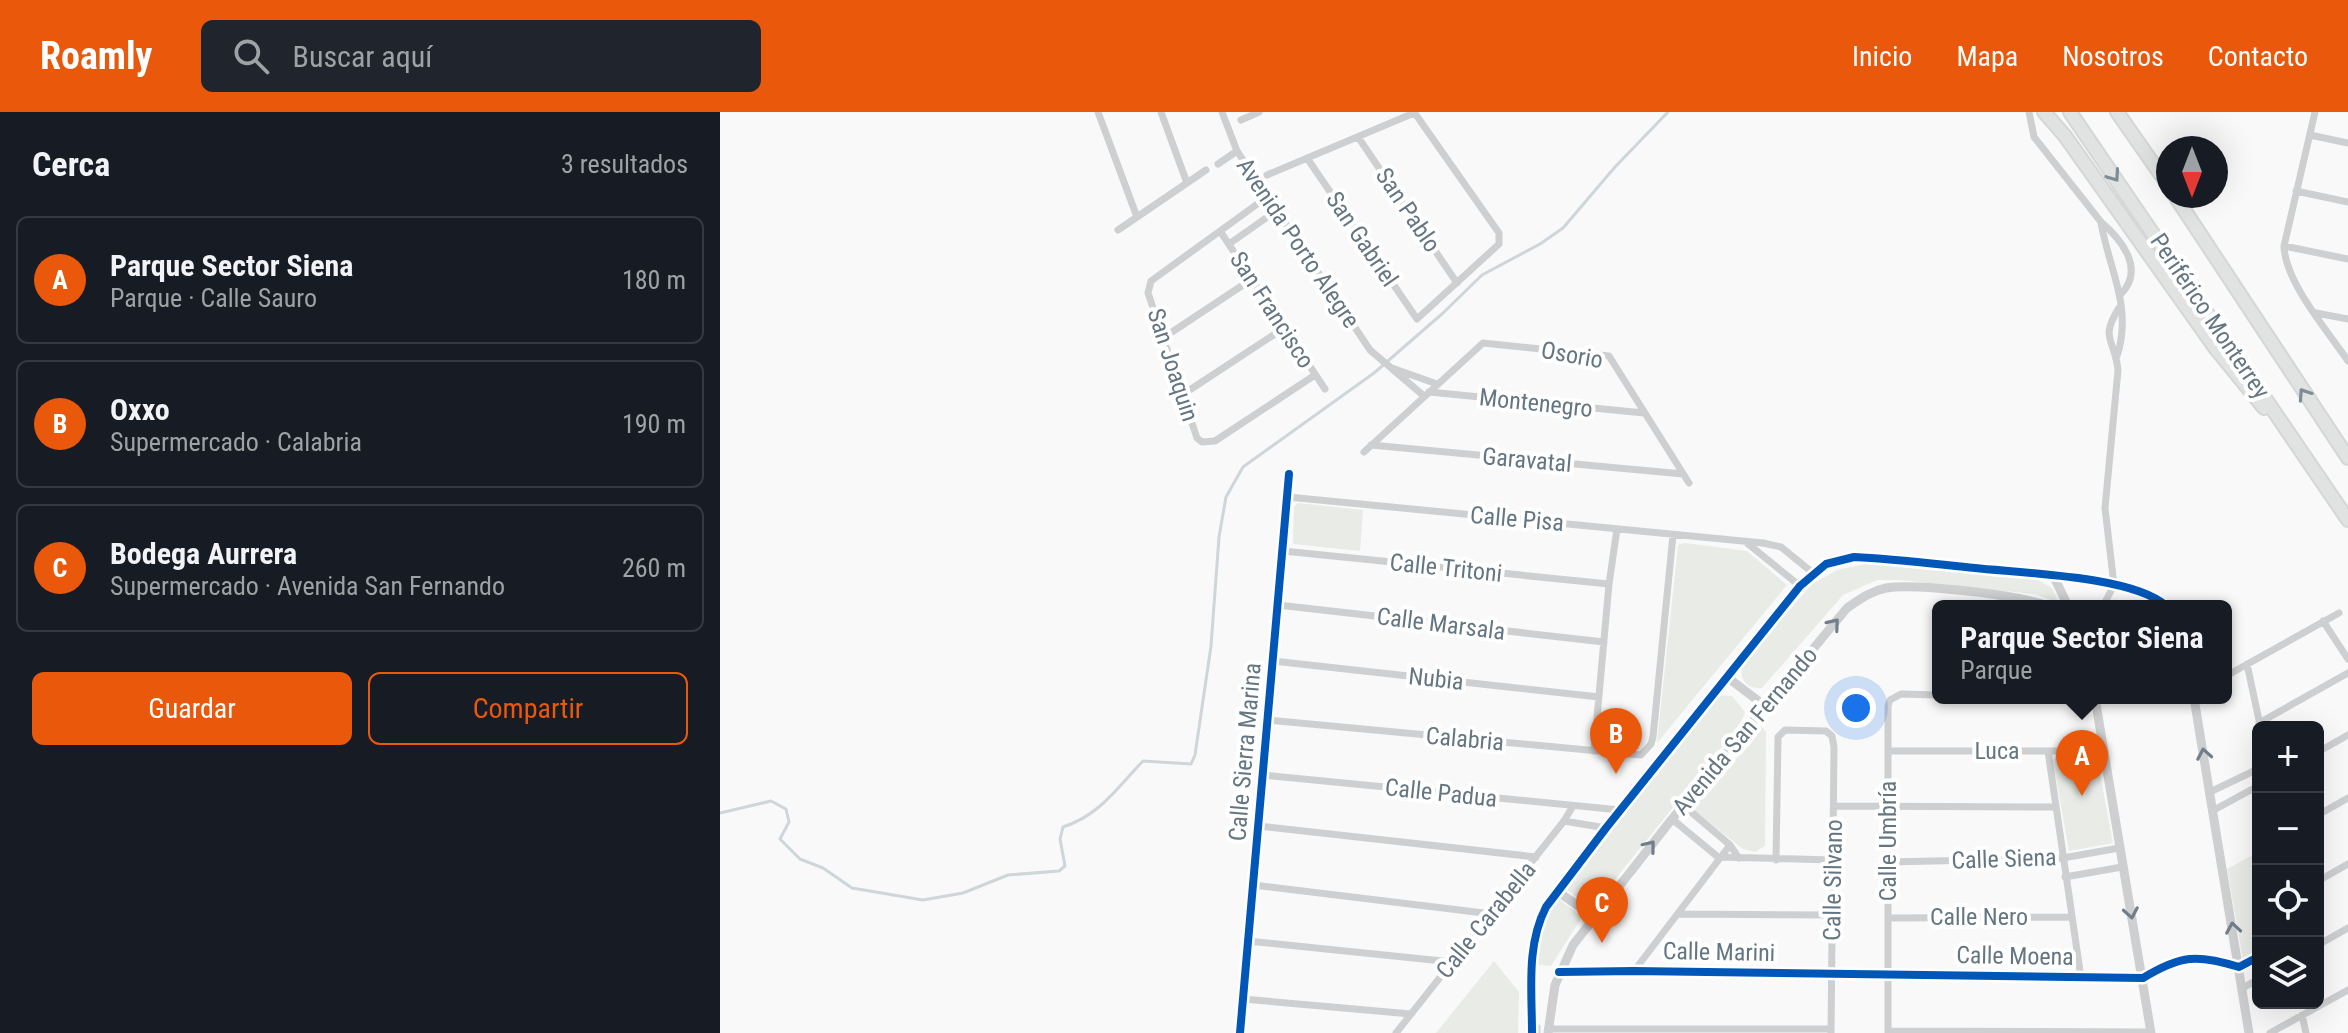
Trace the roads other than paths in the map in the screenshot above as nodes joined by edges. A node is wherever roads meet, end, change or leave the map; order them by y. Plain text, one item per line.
1 (1098, 112) edge
2 (1161, 112) edge
3 (1222, 112) edge
4 (1259, 112) edge
5 (1414, 112) edge
6 (2029, 112) edge
7 (2044, 112) edge
8 (2070, 112) edge
9 (2117, 112) edge
10 (2315, 112) edge
11 (1241, 120) dead end
12 (2310, 135) junction
13 (1358, 137) junction
14 (2348, 143) edge
15 (1237, 151) junction
16 (1307, 158) junction
17 (1218, 164) dead end
18 (2156, 168) edge
19 (1206, 170) dead end
20 (1267, 175) dead end
21 (1187, 183) junction
22 (2296, 191) junction
23 (1267, 197) junction
24 (2348, 202) edge
25 (2183, 208) edge
26 (1276, 211) junction
27 (1137, 217) junction
28 (2101, 222) junction
29 (1118, 230) dead end
30 (1220, 231) junction
31 (1229, 244) junction
32 (2284, 246) junction
33 (2348, 259) edge
34 (1252, 279) junction
35 (1457, 283) junction
36 (2121, 294) junction
37 (2119, 308) junction
38 (2316, 313) junction
39 (2348, 319) edge
40 (1284, 328) junction
41 (1163, 338) junction
42 (2117, 356) junction
43 (2348, 361) edge
44 (1386, 366) junction
45 (1315, 375) junction
46 (1437, 384) junction
47 (1325, 389) dead end
48 (1427, 394) junction
49 (1182, 395) junction
50 (1644, 413) junction
51 (1371, 445) junction
52 (1364, 452) dead end
53 (2348, 458) edge
54 (2315, 471) junction
55 (1289, 474) dead end
56 (1683, 474) junction
57 (1689, 483) dead end
58 (1288, 497) junction
59 (2348, 520) edge
60 (1617, 529) junction
61 (1673, 535) junction
62 (1747, 543) junction
63 (1283, 551) junction
64 (1813, 573) junction
65 (2054, 577) junction
66 (1609, 584) junction
67 (2114, 585) junction
68 (1800, 586) junction
69 (2024, 600) edge
70 (2065, 600) edge
71 (2106, 600) edge
72 (2156, 600) edge
73 (1278, 605) junction
74 (2339, 613) dead end
75 (2323, 621) junction
76 (1604, 642) junction
77 (2348, 659) edge
78 (1273, 661) junction
79 (2247, 664) junction
80 (2232, 673) edge
81 (2348, 673) edge
82 (1727, 677) junction
83 (1932, 695) edge
84 (1599, 697) junction
85 (2096, 704) edge
86 (2195, 704) edge
87 (1765, 706) junction
88 (1268, 720) junction
89 (2259, 721) edge
90 (2267, 721) edge
91 (2348, 735) edge
92 (2324, 749) edge
93 (1594, 751) junction
94 (1889, 751) junction
95 (2048, 751) junction
96 (2104, 751) junction
97 (2252, 772) edge
98 (1263, 775) junction
99 (2252, 789) edge
100 (2210, 792) junction
101 (2348, 798) edge
102 (1573, 806) junction
103 (1684, 806) junction
104 (1834, 806) junction
105 (2056, 807) junction
106 (1889, 808) junction
107 (1620, 810) junction
108 (2214, 810) junction
109 (2324, 812) edge
110 (1672, 819) junction
111 (1564, 821) junction
112 (1258, 826) junction
113 (1606, 828) junction
114 (1730, 845) junction
115 (2119, 848) junction
116 (1536, 857) junction
117 (1718, 857) junction
118 (1739, 858) junction
119 (2063, 858) junction
120 (1776, 860) junction
121 (1833, 860) junction
122 (1889, 862) junction
123 (2348, 864) edge
124 (2122, 867) junction
125 (2065, 877) junction
126 (2324, 878) edge
127 (1253, 885) junction
128 (1557, 891) junction
129 (1492, 914) junction
130 (1678, 914) junction
131 (1832, 915) junction
132 (1594, 917) junction
133 (2071, 917) junction
134 (1888, 918) junction
135 (2348, 928) edge
136 (1248, 941) junction
137 (2324, 942) edge
138 (2252, 960) edge
139 (1452, 962) junction
140 (2239, 967) junction
141 (1634, 971) junction
142 (1559, 972) junction
143 (1832, 973) junction
144 (1887, 974) junction
145 (2081, 978) junction
146 (2143, 978) junction
147 (2252, 983) edge
148 (2243, 988) junction
149 (2348, 990) edge
150 (1243, 999) junction
151 (1411, 1014) junction
152 (2302, 1015) junction
153 (1548, 1031) edge
154 (1606, 1031) edge
155 (1662, 1031) edge
156 (1717, 1031) edge
157 (1774, 1031) edge
158 (1831, 1031) edge
159 (1888, 1032) edge
160 (1943, 1032) edge
161 (1999, 1032) edge
162 (2055, 1032) edge
163 (2111, 1032) edge
164 (2150, 1032) edge
165 (1240, 1033) edge
166 (1396, 1033) edge
167 (1532, 1033) edge
168 (2249, 1033) edge
169 (2270, 1033) edge
170 (2305, 1033) edge

1 - 27 street
2 - 21 street
3 - 15 street, Avenida Porto Alegre
4 - 11 street
5 - 13 street
5 - 35 street
6 - 28 street
7 - 54 highway
8 -> 54 highway, Periférico Monterrey
9 - 18 highway
10 - 12 street
12 - 14 street
12 - 22 street
13 - 16 street
13 - 35 street, San Pablo
15 - 17 street
15 - 23 street, Avenida Porto Alegre
16 - 20 street
16 - 35 street, San Gabriel
19 - 21 street
21 - 27 street
22 - 24 street
22 - 32 street
23 - 26 street, Avenida Porto Alegre
23 - 30 street
53 -> 25 highway, Periférico Monterrey
26 - 31 street
26 - 44 street, Avenida Porto Alegre
27 - 29 street
28 - 36 street
28 - 36 street
30 - 31 street, San Francisco
30 - 41 street, San Joaquin
31 - 34 street, San Francisco
32 - 33 street
32 - 38 street
34 - 40 street, San Francisco
34 - 41 street
36 - 37 street
37 - 42 street
37 - 42 street
38 - 39 street
38 - 43 street
40 - 45 street, San Francisco
40 - 49 street
41 - 49 street, San Joaquin
42 - 67 street
44 - 46 street
44 - 48 street, Avenida Porto Alegre
45 - 47 street, San Francisco
45 - 49 street, San Joaquin
46 - 48 street
46 - 50 street, Osorio
48 - 50 street, Montenegro
48 - 51 street
50 - 56 street, Osorio
51 - 52 street
51 - 56 street, Garavatal
54 - 59 highway, Periférico Monterrey
55 - 58 street, Calle Sierra Marina
56 - 57 street, Osorio
58 - 60 street, Calle Pisa
58 - 63 street, Calle Sierra Marina
60 - 61 street, Calle Pisa
60 - 66 street
61 - 62 street, Calle Pisa
61 - 93 street, Calabria
62 - 64 street, Calle Pisa
62 - 68 street
63 - 66 street, Calle Tritoni
63 - 73 street, Calle Sierra Marina
64 - 65 street, Avenida San Fernando
64 - 68 street, Avenida San Fernando
65 - 67 street, Avenida San Fernando
65 - 70 street
66 - 76 street
67 - 71 street
67 - 72 street, Avenida San Fernando
68 - 82 street, Avenida San Fernando
87 -> 69 street, Avenida San Fernando
73 - 76 street, Calle Marsala
73 - 78 street, Calle Sierra Marina
74 - 75 street
75 - 77 street
75 - 79 street
76 - 84 street
78 - 84 street, Nubia
78 - 88 street, Calle Sierra Marina
79 - 80 street
79 - 89 street
81 - 90 street
82 - 87 street
82 - 107 street, Avenida San Fernando
83 - 94 street, Calle Umbría
84 - 93 street
85 - 96 street
100 -> 86 street
87 - 103 street, Avenida San Fernando
88 - 93 street, Calabria
88 - 98 street, Calle Sierra Marina
91 - 92 street
94 - 95 street, Luca
94 - 106 street, Calle Umbría
95 - 96 street, Luca
95 - 105 street
96 - 115 street
97 - 100 street
98 - 102 street, Calle Padua
98 - 112 street, Calle Sierra Marina
99 - 108 street
100 - 108 street
101 - 109 street
102 - 107 street, Calle Padua
102 - 111 street, Calle Carabella
103 - 110 street, Avenida San Fernando
103 - 114 street
104 - 106 street
104 - 120 street, Calle Silvano
104 - 121 street, Calle Silvano
105 - 106 street
105 - 119 street
106 - 122 street, Calle Umbría
107 - 113 street, Avenida San Fernando
140 -> 108 street
110 - 117 street
132 -> 110 street, Avenida San Fernando
111 - 113 street
111 - 116 street, Calle Carabella
112 - 116 street
112 - 127 street, Calle Sierra Marina
113 - 128 street, Avenida San Fernando
114 - 117 street
114 - 118 street
115 - 119 street, Calle Siena
115 - 124 street
116 - 129 street, Calle Carabella
117 - 118 street
117 - 130 street
118 - 120 street
119 - 122 street, Calle Siena
119 - 125 street
120 - 121 street
121 - 131 street, Calle Silvano
122 - 134 street, Calle Umbría
123 - 126 street
124 - 125 street, Calle Siena
124 -> 146 street
125 - 133 street
127 - 129 street
127 - 136 street, Calle Sierra Marina
128 - 132 street
128 - 167 street, Avenida San Fernando
129 - 139 street, Calle Carabella
130 - 131 street
130 - 141 street
131 - 143 street, Calle Silvano
132 - 142 street, Avenida San Fernando
133 - 134 street, Calle Nero
133 - 145 street
134 - 144 street, Calle Umbría
135 - 137 street
136 - 139 street
136 - 150 street, Calle Sierra Marina
138 - 140 street
139 - 151 street, Calle Carabella
140 - 146 street
140 - 148 street
141 - 142 street, Calle Marini
141 - 143 street, Calle Marini
142 - 153 street, Avenida San Fernando
143 - 144 street, Calle Marini
143 - 158 street, Calle Silvano
144 - 145 street, Calle Moena
144 - 159 street, Calle Umbría
145 - 146 street, Calle Moena
146 - 164 street
147 - 148 street
148 - 168 street
149 - 152 street
150 - 151 street
150 - 165 street, Calle Sierra Marina
151 - 166 street, Calle Carabella
152 - 169 street
152 - 170 street
153 - 154 street
154 - 155 street
155 - 156 street
156 - 157 street
157 - 158 street
159 - 160 street
160 - 161 street
161 - 162 street
162 - 163 street
163 - 164 street

